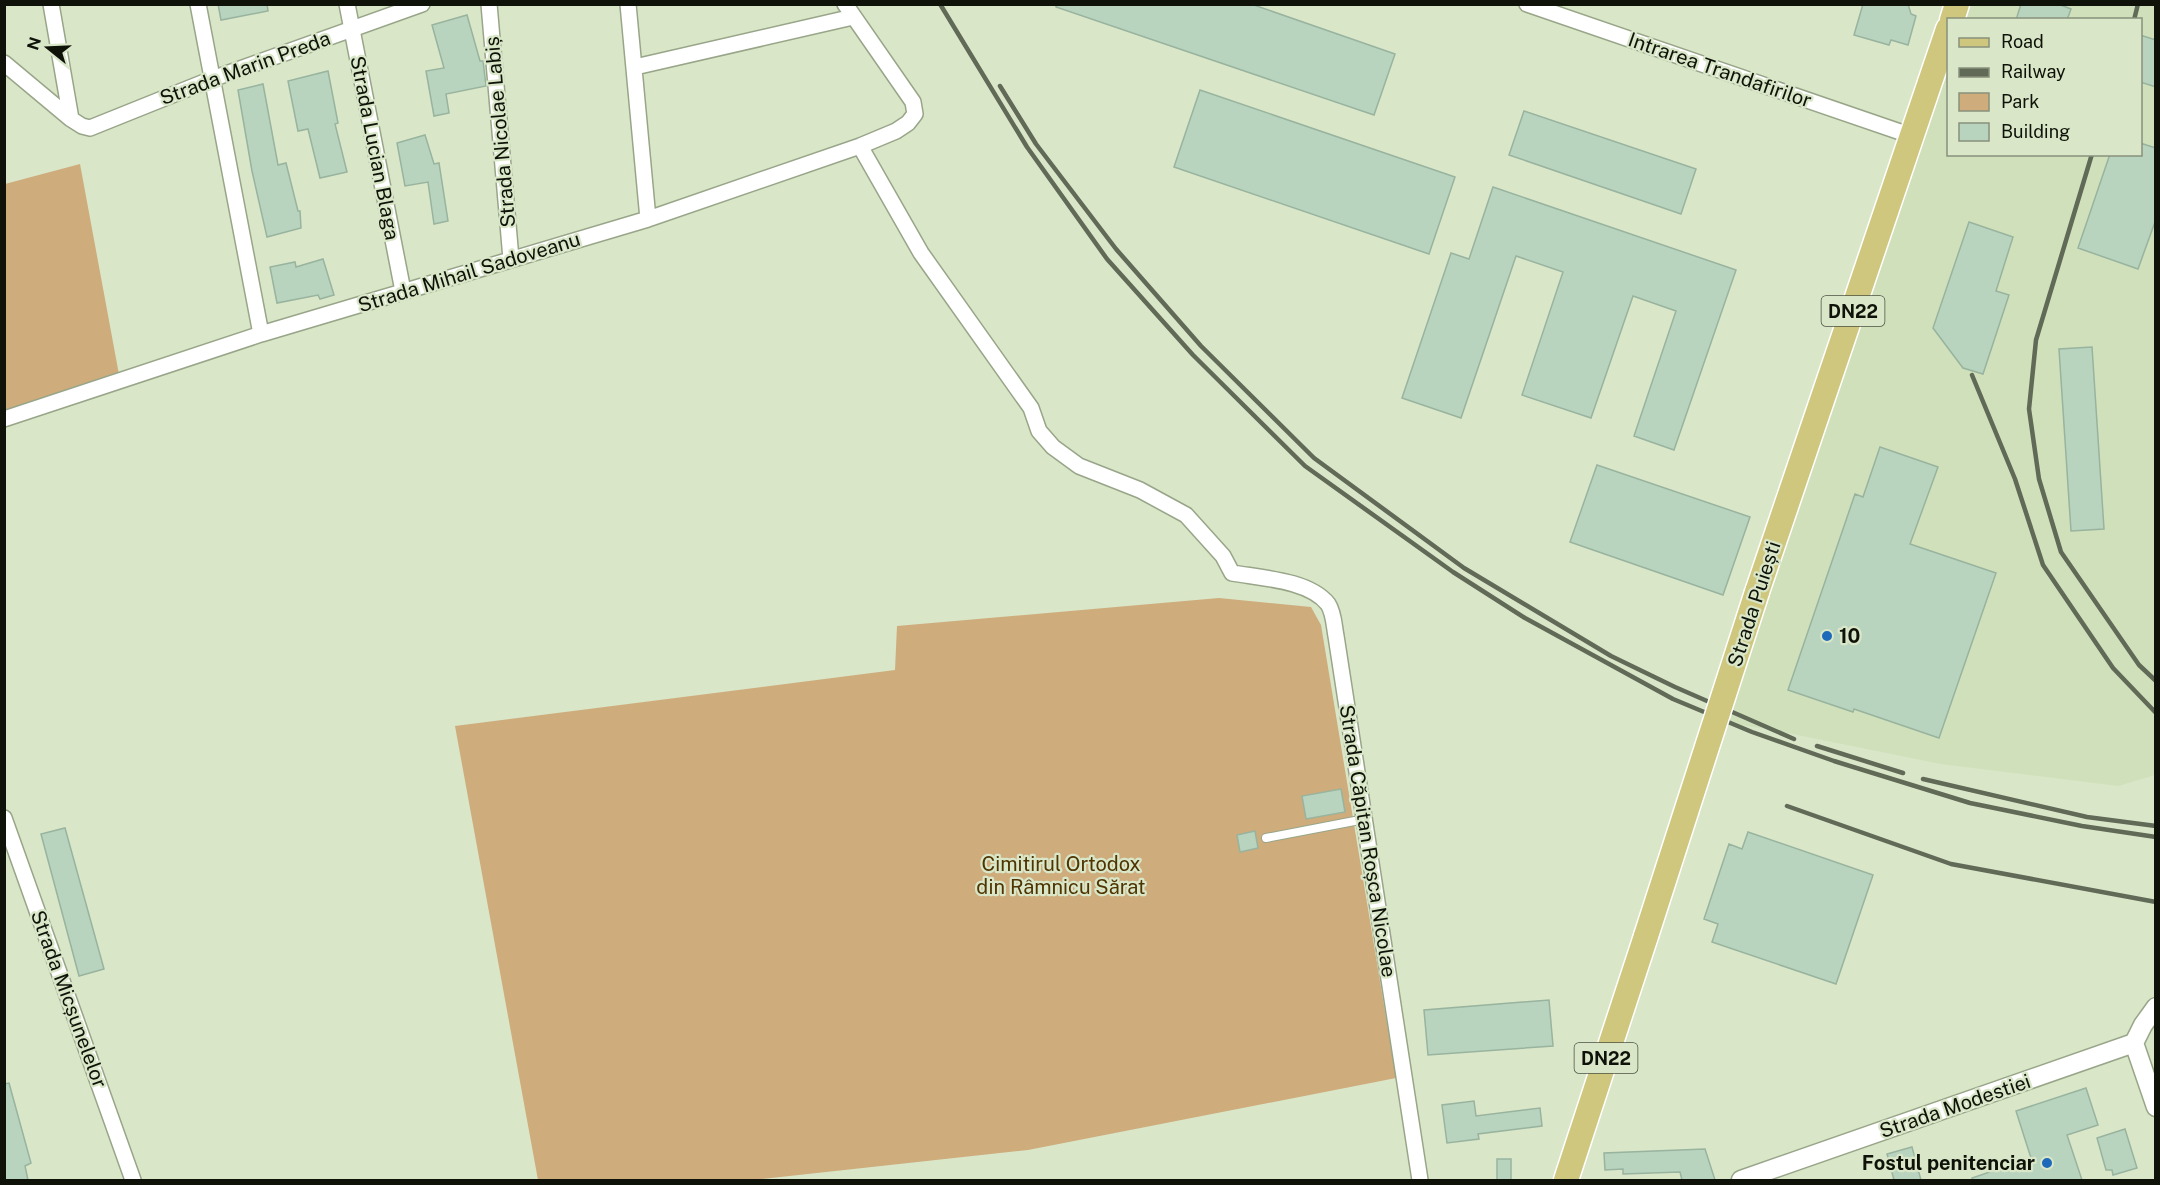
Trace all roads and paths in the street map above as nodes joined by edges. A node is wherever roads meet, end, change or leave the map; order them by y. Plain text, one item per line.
1 (51, 4) edge
2 (198, 4) edge
3 (347, 4) edge
4 (422, 4) edge
5 (489, 4) edge
6 (628, 4) edge
7 (1527, 4) edge
8 (849, 11) edge
9 (352, 28) junction
10 (1947, 32) edge
11 (4, 63) edge
12 (635, 67) junction
13 (212, 79) junction
14 (71, 119) junction
15 (1912, 136) junction
16 (860, 146) junction
17 (648, 219) junction
18 (511, 259) junction
19 (403, 291) junction
20 (261, 334) junction
21 (4, 419) edge
22 (4, 818) edge
23 (1365, 819) junction
24 (1266, 838) dead end
25 (2156, 1007) edge
26 (2134, 1043) junction
27 (2156, 1107) edge
28 (133, 1180) edge
29 (1420, 1180) edge
30 (1566, 1180) edge
31 (1741, 1180) edge

1 - 14 street
2 - 13 street
3 - 9 street, Strada Lucian Blaga
4 - 9 street, Strada Marin Preda
5 - 18 street, Strada Nicolae Labiș
6 - 12 street
7 - 15 street, Intrarea Trandafirilor
8 - 12 street
8 - 16 street, Strada Mihail Sadoveanu
9 - 13 street, Strada Marin Preda
9 - 19 street, Strada Lucian Blaga
10 - 15 main road, Strada Puiești / DN22
11 - 14 street
12 - 17 street
13 - 14 street, Strada Marin Preda
13 - 20 street
15 - 30 main road, Strada Puiești / DN22, bridge
16 - 17 street, Strada Mihail Sadoveanu
16 - 23 street, Strada Căpitan Roșca Nicolae
17 - 18 street, Strada Mihail Sadoveanu
18 - 19 street, Strada Mihail Sadoveanu
19 - 20 street, Strada Mihail Sadoveanu
20 - 21 street, Strada Mihail Sadoveanu
22 - 28 street, Strada Micșunelelor
23 - 24 lane
23 - 29 street, Strada Căpitan Roșca Nicolae
25 - 26 street
26 - 27 street
26 - 31 street, Strada Modestiei

